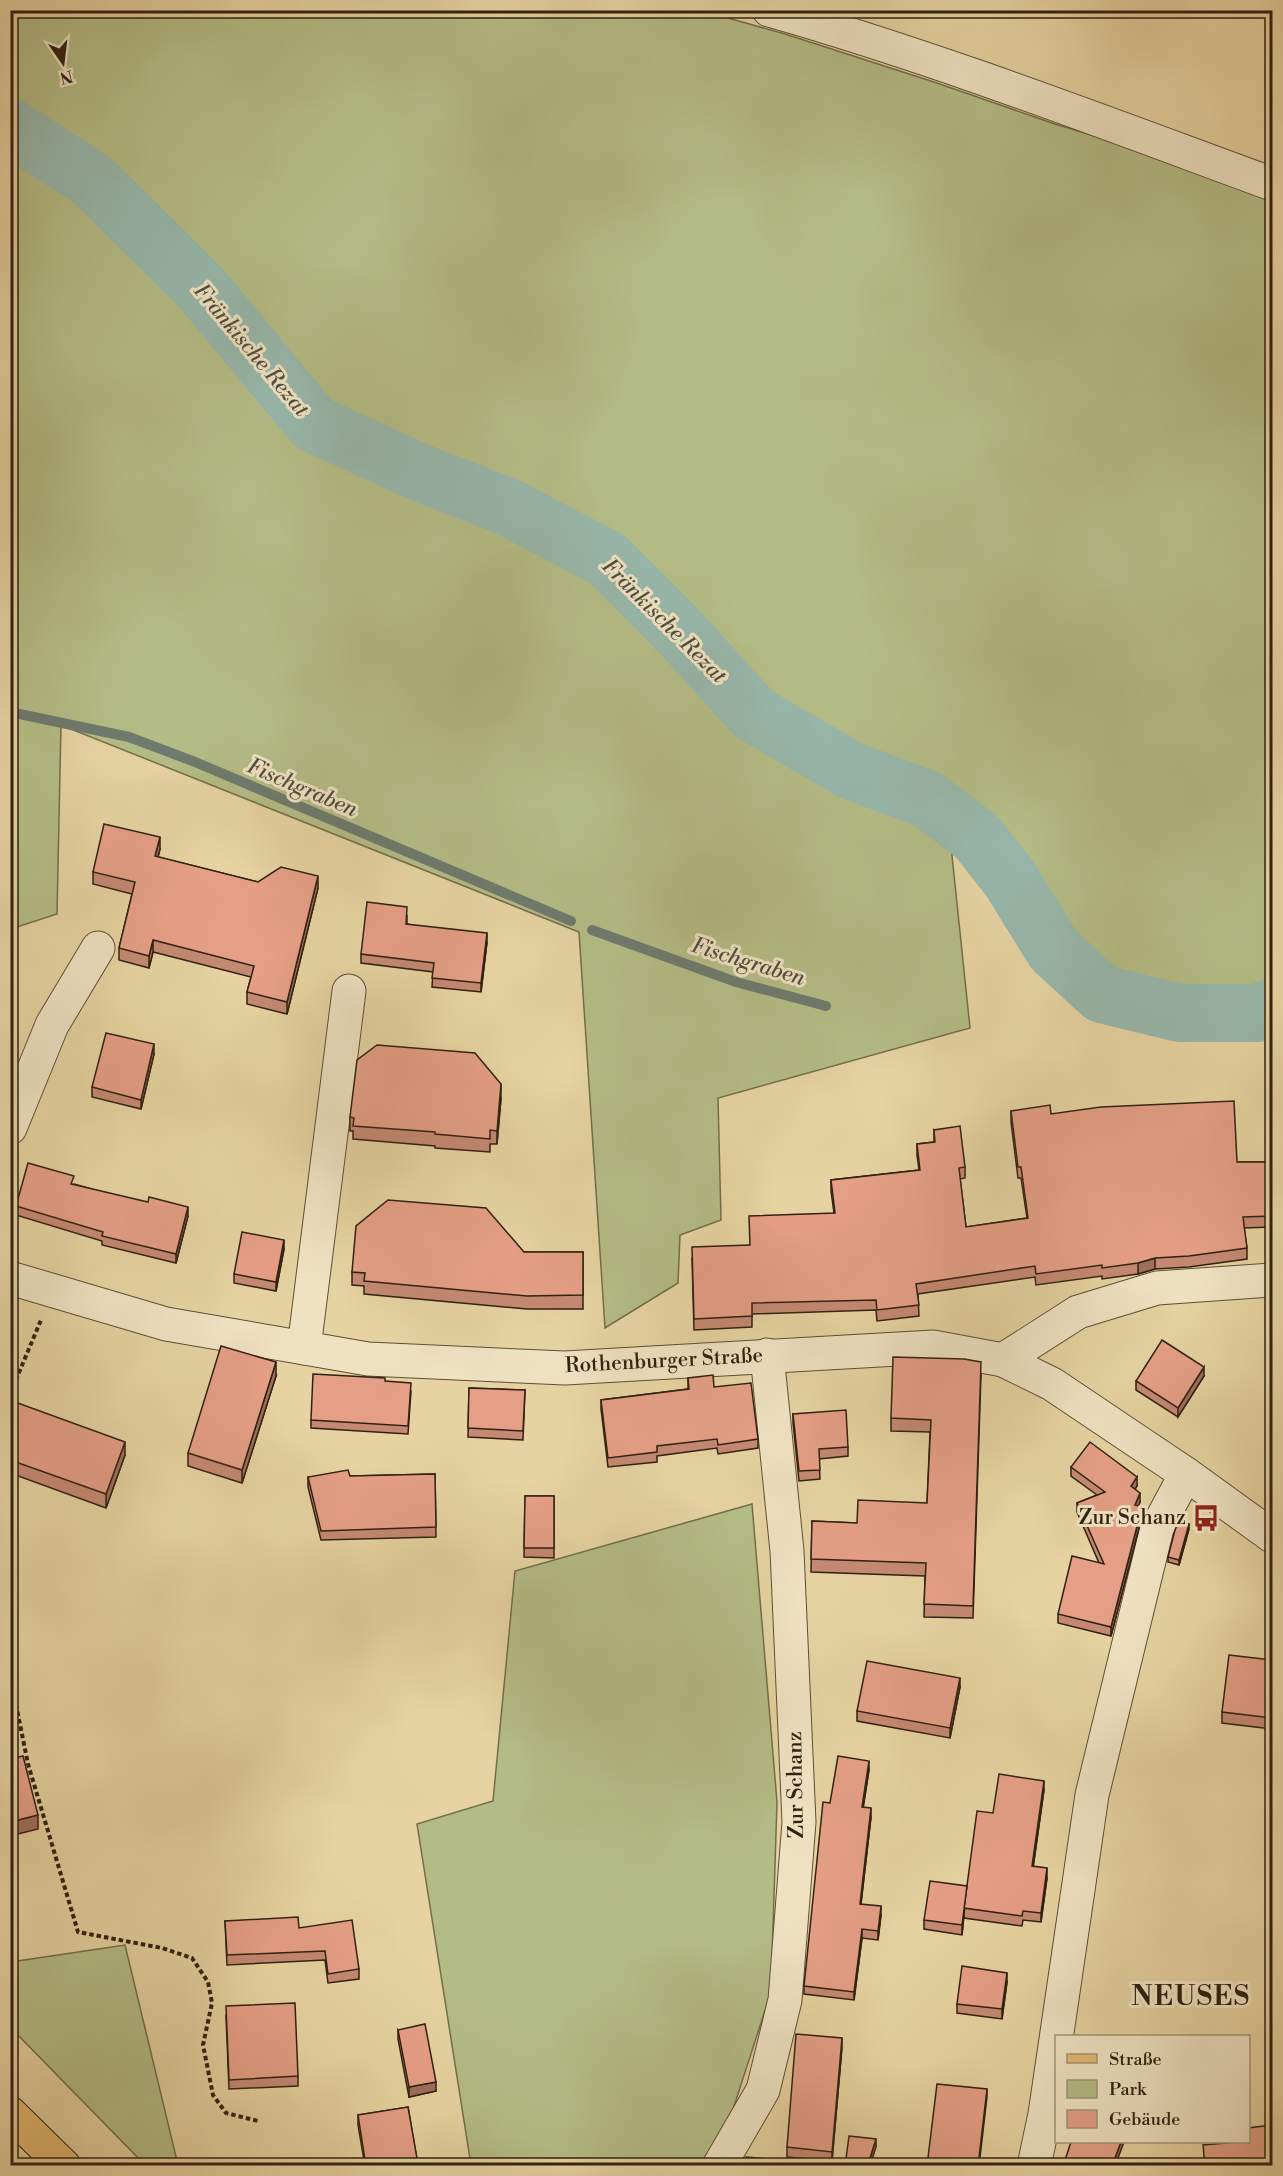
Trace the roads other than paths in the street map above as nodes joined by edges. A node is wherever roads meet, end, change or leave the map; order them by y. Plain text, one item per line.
1 (769, 10) edge
2 (1272, 184) edge
3 (98, 948) dead end
4 (349, 991) dead end
5 (10, 1128) edge
6 (10, 1278) edge
7 (1272, 1280) edge
8 (304, 1348) junction
9 (767, 1355) junction
10 (1003, 1360) junction
11 (1186, 1474) junction
12 (1272, 1536) edge
13 (1057, 2035) edge
14 (1055, 2046) edge
15 (10, 2113) edge
16 (64, 2166) edge
17 (719, 2166) edge
18 (1034, 2166) edge

1 - 2 street
3 - 5 street
4 - 8 street
6 - 8 street, Rothenburger Straße
7 - 10 street
8 - 9 street, Rothenburger Straße
9 - 10 street, Rothenburger Straße
9 - 17 street, Zur Schanz
10 - 11 street, Rothenburger Straße
11 - 12 street, Rothenburger Straße
11 - 13 street
14 - 18 street
15 - 16 main road

